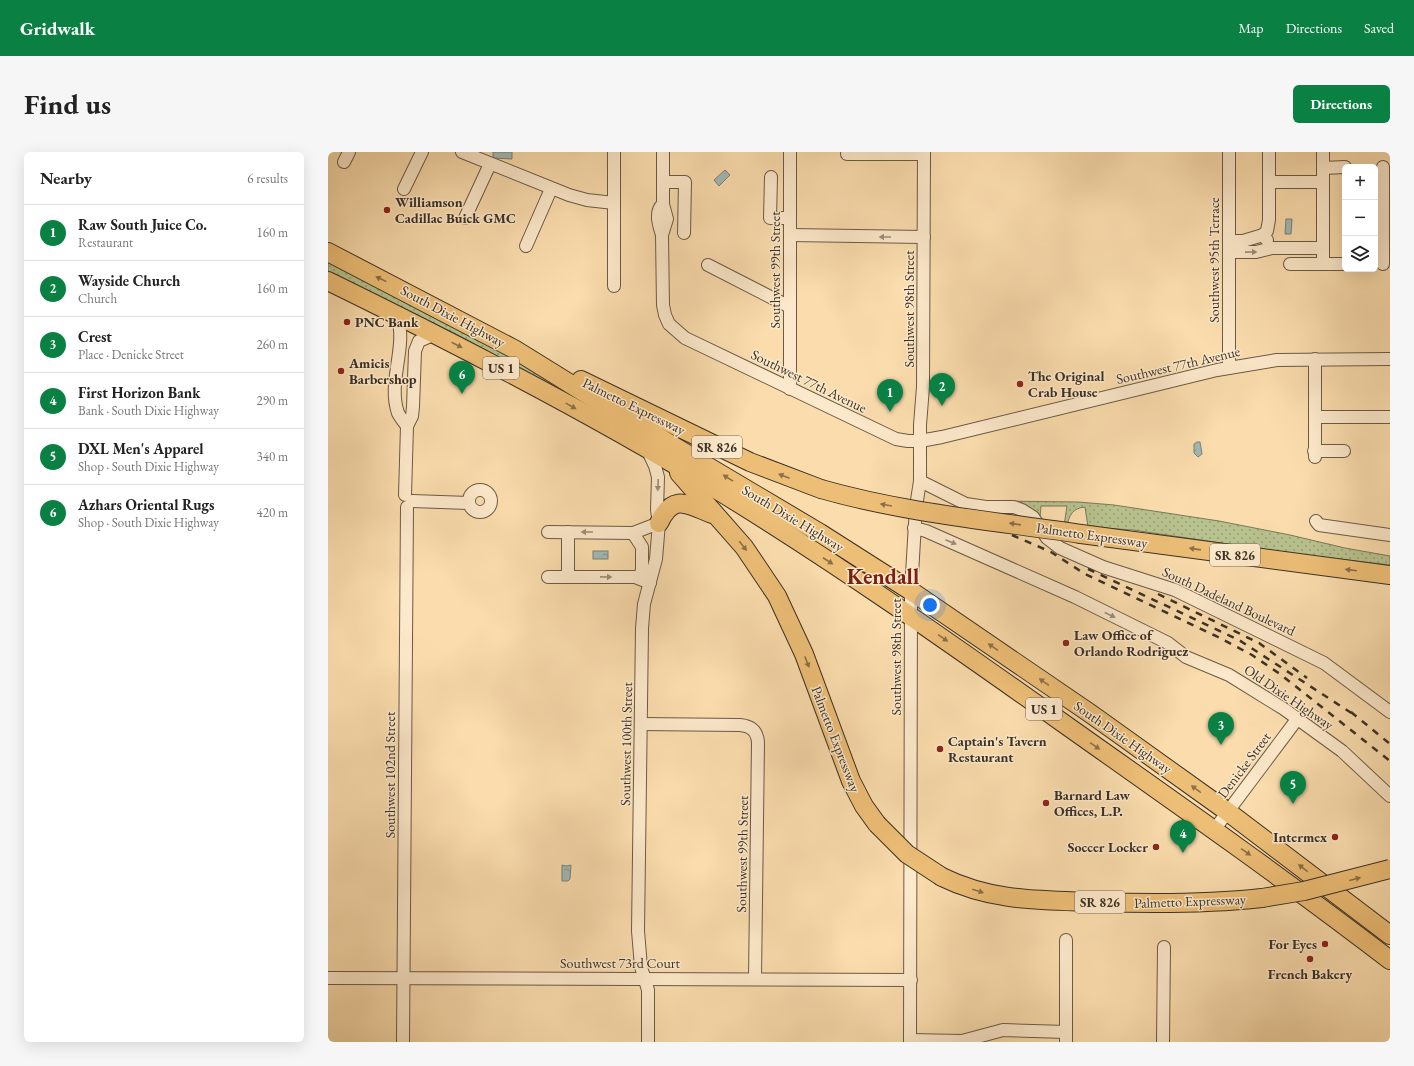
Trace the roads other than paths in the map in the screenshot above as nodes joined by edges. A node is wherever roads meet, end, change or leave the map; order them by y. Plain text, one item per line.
1 (422, 152) edge
2 (462, 152) edge
3 (614, 152) edge
4 (663, 152) edge
5 (790, 152) edge
6 (1229, 152) edge
7 (1269, 152) edge
8 (1323, 152) edge
9 (924, 153) edge
10 (847, 154) dead end
11 (490, 164) junction
12 (1342, 167) edge
13 (1382, 167) edge
14 (1323, 168) junction
15 (771, 177) dead end
16 (663, 182) junction
17 (1269, 182) junction
18 (1324, 182) junction
19 (404, 189) dead end
20 (551, 189) junction
21 (614, 203) junction
22 (465, 218) dead end
23 (790, 218) junction
24 (684, 233) dead end
25 (790, 235) junction
26 (1263, 235) junction
27 (924, 237) junction
28 (526, 246) dead end
29 (1229, 246) junction
30 (1272, 248) junction
31 (1323, 248) junction
32 (328, 252) edge
33 (1290, 264) dead end
34 (1323, 264) junction
35 (1342, 264) edge
36 (1383, 264) edge
37 (708, 265) dead end
38 (328, 281) edge
39 (614, 286) dead end
40 (790, 307) junction
41 (397, 315) junction
42 (435, 334) junction
43 (514, 349) junction
44 (1315, 358) junction
45 (1390, 359) edge
46 (1229, 368) junction
47 (790, 388) junction
48 (397, 405) junction
49 (414, 407) junction
50 (1315, 416) junction
51 (1390, 417) edge
52 (407, 426) junction
53 (920, 441) junction
54 (647, 449) junction
55 (1344, 451) dead end
56 (672, 464) junction
57 (920, 481) junction
58 (408, 501) junction
59 (469, 502) dead end
60 (718, 517) junction
61 (1316, 521) dead end
62 (914, 528) junction
63 (658, 531) junction
64 (548, 532) dead end
65 (568, 532) junction
66 (634, 533) junction
67 (1390, 535) edge
68 (1390, 575) edge
69 (548, 577) dead end
70 (568, 577) junction
71 (645, 581) junction
72 (911, 591) junction
73 (911, 616) junction
74 (1390, 712) edge
75 (1092, 714) junction
76 (1298, 718) junction
77 (641, 724) junction
78 (1077, 732) junction
79 (1390, 796) edge
80 (1228, 812) junction
81 (1214, 830) junction
82 (1390, 869) edge
83 (1327, 912) junction
84 (1367, 918) junction
85 (1390, 935) edge
86 (1066, 940) dead end
87 (1164, 947) dead end
88 (1390, 960) edge
89 (328, 978) edge
90 (404, 978) junction
91 (645, 978) junction
92 (755, 979) junction
93 (911, 980) junction
94 (1066, 1037) edge
95 (910, 1041) edge
96 (403, 1042) edge
97 (648, 1042) edge
98 (1163, 1042) edge

1 - 19 street
2 - 11 street
3 - 21 street
4 - 16 street
5 - 23 street, Southwest 99th Street
6 - 29 street, Southwest 95th Terrace
7 - 17 street
8 - 14 street
9 - 10 street
9 - 27 street, Southwest 98th Street
11 - 20 street
11 - 22 street
12 - 14 street
13 - 36 street
14 - 18 street
15 - 23 street
16 - 24 street
16 - 47 street, Southwest 77th Avenue
17 - 18 street
17 - 26 street
18 - 31 street
20 - 21 street
20 - 28 street
21 - 39 street
23 - 25 street, Southwest 99th Street
27 -> 25 street
25 - 40 street, Southwest 99th Street
26 - 29 street
26 - 30 street
27 - 53 street, Southwest 98th Street
29 -> 30 street
29 - 46 street, Southwest 95th Terrace
30 - 31 street
31 - 34 street
43 -> 32 highway, South Dixie Highway / US 1
33 - 34 street
34 - 35 street
37 - 40 street
38 - 41 highway, South Dixie Highway / US 1
40 - 47 street, Southwest 99th Street
41 - 42 highway, South Dixie Highway / US 1
41 - 48 street
42 - 49 street, Southwest 102nd Street
42 -> 54 highway, South Dixie Highway / US 1
68 -> 43 highway, Palmetto Expressway / SR 826, bridge
72 -> 43 highway, South Dixie Highway / US 1
44 - 45 street, Southwest 77th Avenue
44 - 46 street, Southwest 77th Avenue
44 - 50 street
46 - 53 street, Southwest 77th Avenue
47 - 53 street, Southwest 77th Avenue
48 - 49 street
48 - 52 street
49 - 52 street, Southwest 102nd Street
50 - 51 street
50 - 55 street
52 - 58 street, Southwest 102nd Street
53 - 57 street, Southwest 98th Street
54 - 56 highway, South Dixie Highway / US 1
54 -> 63 street, Southwest 100th Street
56 - 60 highway, Palmetto Expressway / SR 826
56 -> 73 highway, South Dixie Highway / US 1
57 - 62 street, Southwest 98th Street
57 - 74 street, South Dadeland Boulevard
58 - 59 street
58 - 90 street, Southwest 102nd Street
60 - 63 highway
60 -> 82 highway, Palmetto Expressway / SR 826, bridge
61 - 67 street
62 - 72 street, Southwest 98th Street
62 -> 76 street, Old Dixie Highway
63 - 66 street
63 - 71 street, Southwest 100th Street
64 - 65 street
66 -> 65 street
65 - 70 street
66 - 71 street
69 - 70 street
70 -> 71 street
71 - 77 street, Southwest 100th Street
72 - 73 street, Southwest 98th Street
75 -> 72 highway, South Dixie Highway / US 1
73 -> 78 highway, South Dixie Highway / US 1
73 - 93 street, Southwest 98th Street
75 - 78 highway
80 -> 75 highway, South Dixie Highway / US 1
76 - 79 street, Old Dixie Highway
76 - 80 street, Denicke Street
77 - 91 street, Southwest 100th Street
77 - 92 street, Southwest 99th Street
78 -> 81 highway, South Dixie Highway / US 1
80 - 81 street, Denicke Street
84 -> 80 highway, South Dixie Highway / US 1
81 -> 83 highway, South Dixie Highway / US 1
83 - 84 highway
83 - 88 highway, South Dixie Highway / US 1
84 - 85 highway, South Dixie Highway / US 1
86 - 94 street
87 - 98 street
89 - 90 street, Southwest 73rd Court
90 - 91 street, Southwest 73rd Court
90 - 96 street, Southwest 102nd Street
91 - 92 street, Southwest 73rd Court
91 - 97 street, Southwest 100th Street
92 - 93 street, Southwest 73rd Court
93 - 95 street, Southwest 98th Street
94 - 95 street

